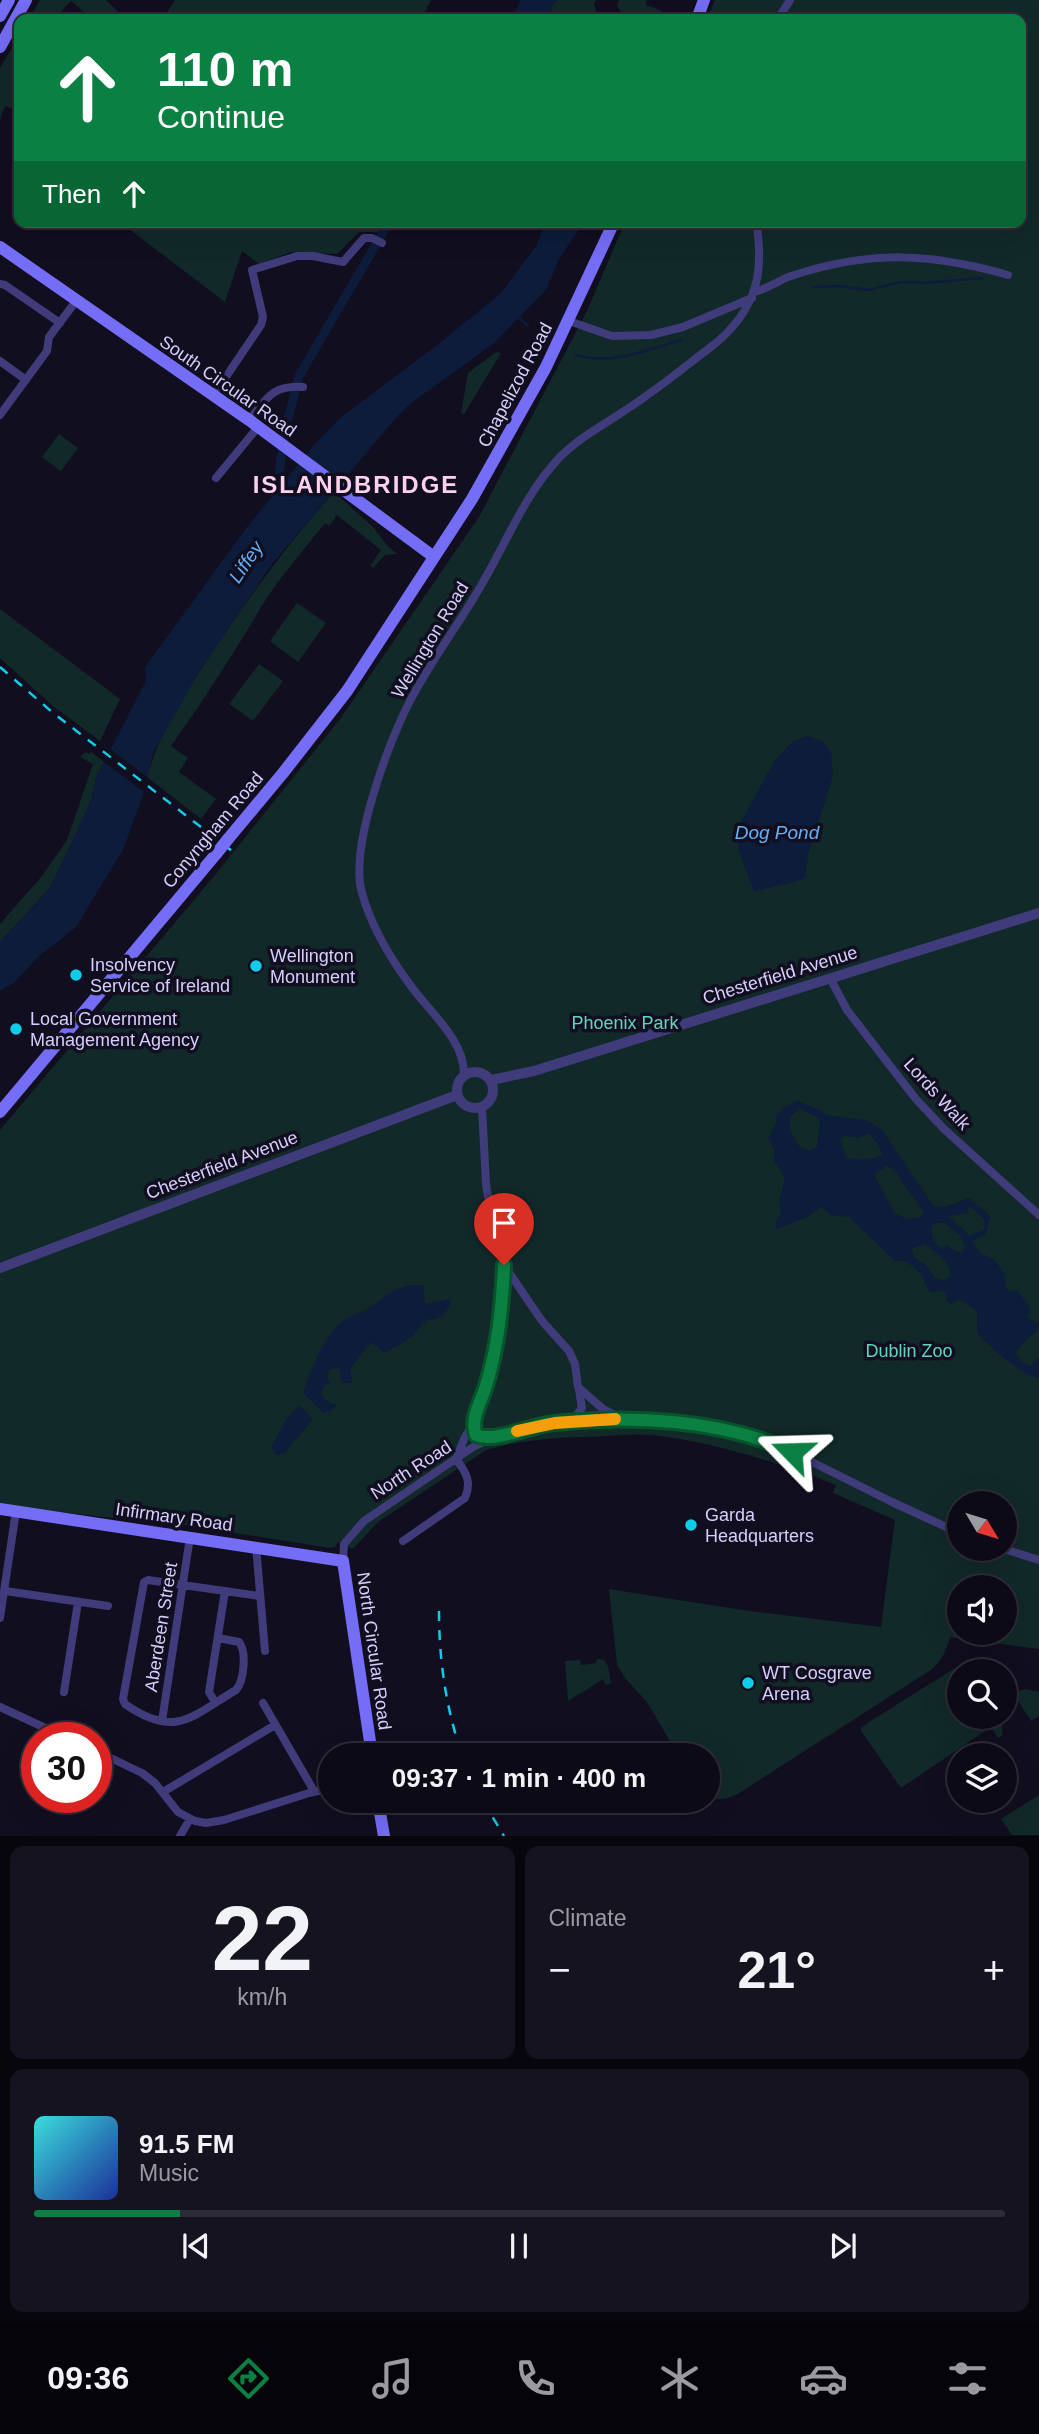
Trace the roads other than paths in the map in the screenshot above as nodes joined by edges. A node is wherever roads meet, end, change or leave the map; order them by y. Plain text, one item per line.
1 (9, 0) edge
2 (0, 16) edge
3 (14, 22) edge
4 (10, 29) junction
5 (0, 47) edge
6 (0, 53) edge
7 (611, 228) edge
8 (757, 228) edge
9 (382, 243) dead end
10 (0, 247) edge
11 (1008, 275) dead end
12 (0, 284) edge
13 (753, 295) junction
14 (76, 301) junction
15 (569, 321) junction
16 (60, 323) junction
17 (0, 361) edge
18 (26, 380) junction
19 (303, 387) dead end
20 (213, 396) junction
21 (0, 415) edge
22 (253, 424) junction
23 (216, 478) dead end
24 (434, 556) junction
25 (1039, 913) edge
26 (831, 978) junction
27 (464, 1075) junction
28 (491, 1080) junction
29 (457, 1095) junction
30 (482, 1107) junction
31 (0, 1111) edge
32 (1039, 1215) edge
33 (504, 1265) junction
34 (0, 1268) edge
35 (521, 1288) junction
36 (503, 1297) junction
37 (578, 1387) junction
38 (622, 1419) junction
39 (571, 1422) junction
40 (473, 1424) junction
41 (492, 1438) junction
42 (456, 1459) junction
43 (0, 1509) edge
44 (16, 1511) junction
45 (947, 1527) edge
46 (190, 1537) junction
47 (403, 1541) dead end
48 (256, 1546) junction
49 (1017, 1553) edge
50 (344, 1556) junction
51 (1039, 1560) edge
52 (184, 1585) junction
53 (5, 1591) junction
54 (225, 1591) junction
55 (260, 1597) junction
56 (78, 1602) junction
57 (108, 1606) dead end
58 (0, 1618) edge
59 (218, 1638) junction
60 (265, 1651) dead end
61 (64, 1692) dead end
62 (215, 1702) junction
63 (263, 1703) dead end
64 (0, 1707) edge
65 (162, 1721) junction
66 (32, 1722) edge
67 (275, 1725) junction
68 (370, 1743) edge
69 (112, 1759) edge
70 (318, 1790) edge
71 (314, 1791) junction
72 (163, 1792) junction
73 (380, 1813) edge
74 (190, 1819) junction
75 (180, 1836) edge
76 (384, 1836) edge

1 - 2 main road
3 - 4 main road
4 - 5 main road
4 - 6 main road
7 - 15 main road, Chapelizod Road
8 - 13 street
9 - 20 street
10 - 14 main road, South Circular Road
11 - 13 street
12 - 16 street
13 - 15 street
13 - 27 street, Wellington Road
14 - 16 street
14 - 20 main road, South Circular Road
15 - 24 main road, Chapelizod Road
16 - 18 street
17 - 18 street
18 - 21 street
19 - 22 street
20 - 22 main road, South Circular Road
22 - 23 street
22 - 24 main road, South Circular Road
24 - 31 main road, Conyngham Road, bridge
25 - 26 street, Chesterfield Avenue
26 - 28 street, Chesterfield Avenue
26 - 32 street, Lords Walk
27 - 28 street
27 - 29 street
28 - 30 street
29 - 30 street
29 - 34 street, Chesterfield Avenue
30 - 33 street
33 - 35 street
33 - 36 street
35 - 36 street
35 - 37 street
36 - 40 street
37 - 38 street
37 - 39 street
38 - 39 street, North Road
38 - 45 street, North Road
39 - 41 street, North Road
40 - 41 street
40 - 42 street
41 - 42 street, North Road
42 - 47 street
42 - 50 street, North Road
43 - 44 main road, Infirmary Road
44 - 46 main road, Infirmary Road
44 - 53 street
46 - 48 main road, Infirmary Road
46 - 52 street, Aberdeen Street
48 - 50 main road, Infirmary Road
48 - 55 street
49 - 51 street
50 - 68 main road, North Circular Road
52 - 54 street
52 - 65 street, Aberdeen Street
52 - 65 street
53 - 56 street
53 - 58 street
54 - 55 street
54 - 59 street
55 - 60 street
56 - 57 street
56 - 61 street
59 - 62 street
59 - 62 street
62 - 65 street
63 - 67 street
64 - 66 street
67 - 71 street
67 - 72 street
69 - 72 street
70 - 71 street
71 - 74 street
72 - 74 street
73 - 76 main road
74 - 75 street

